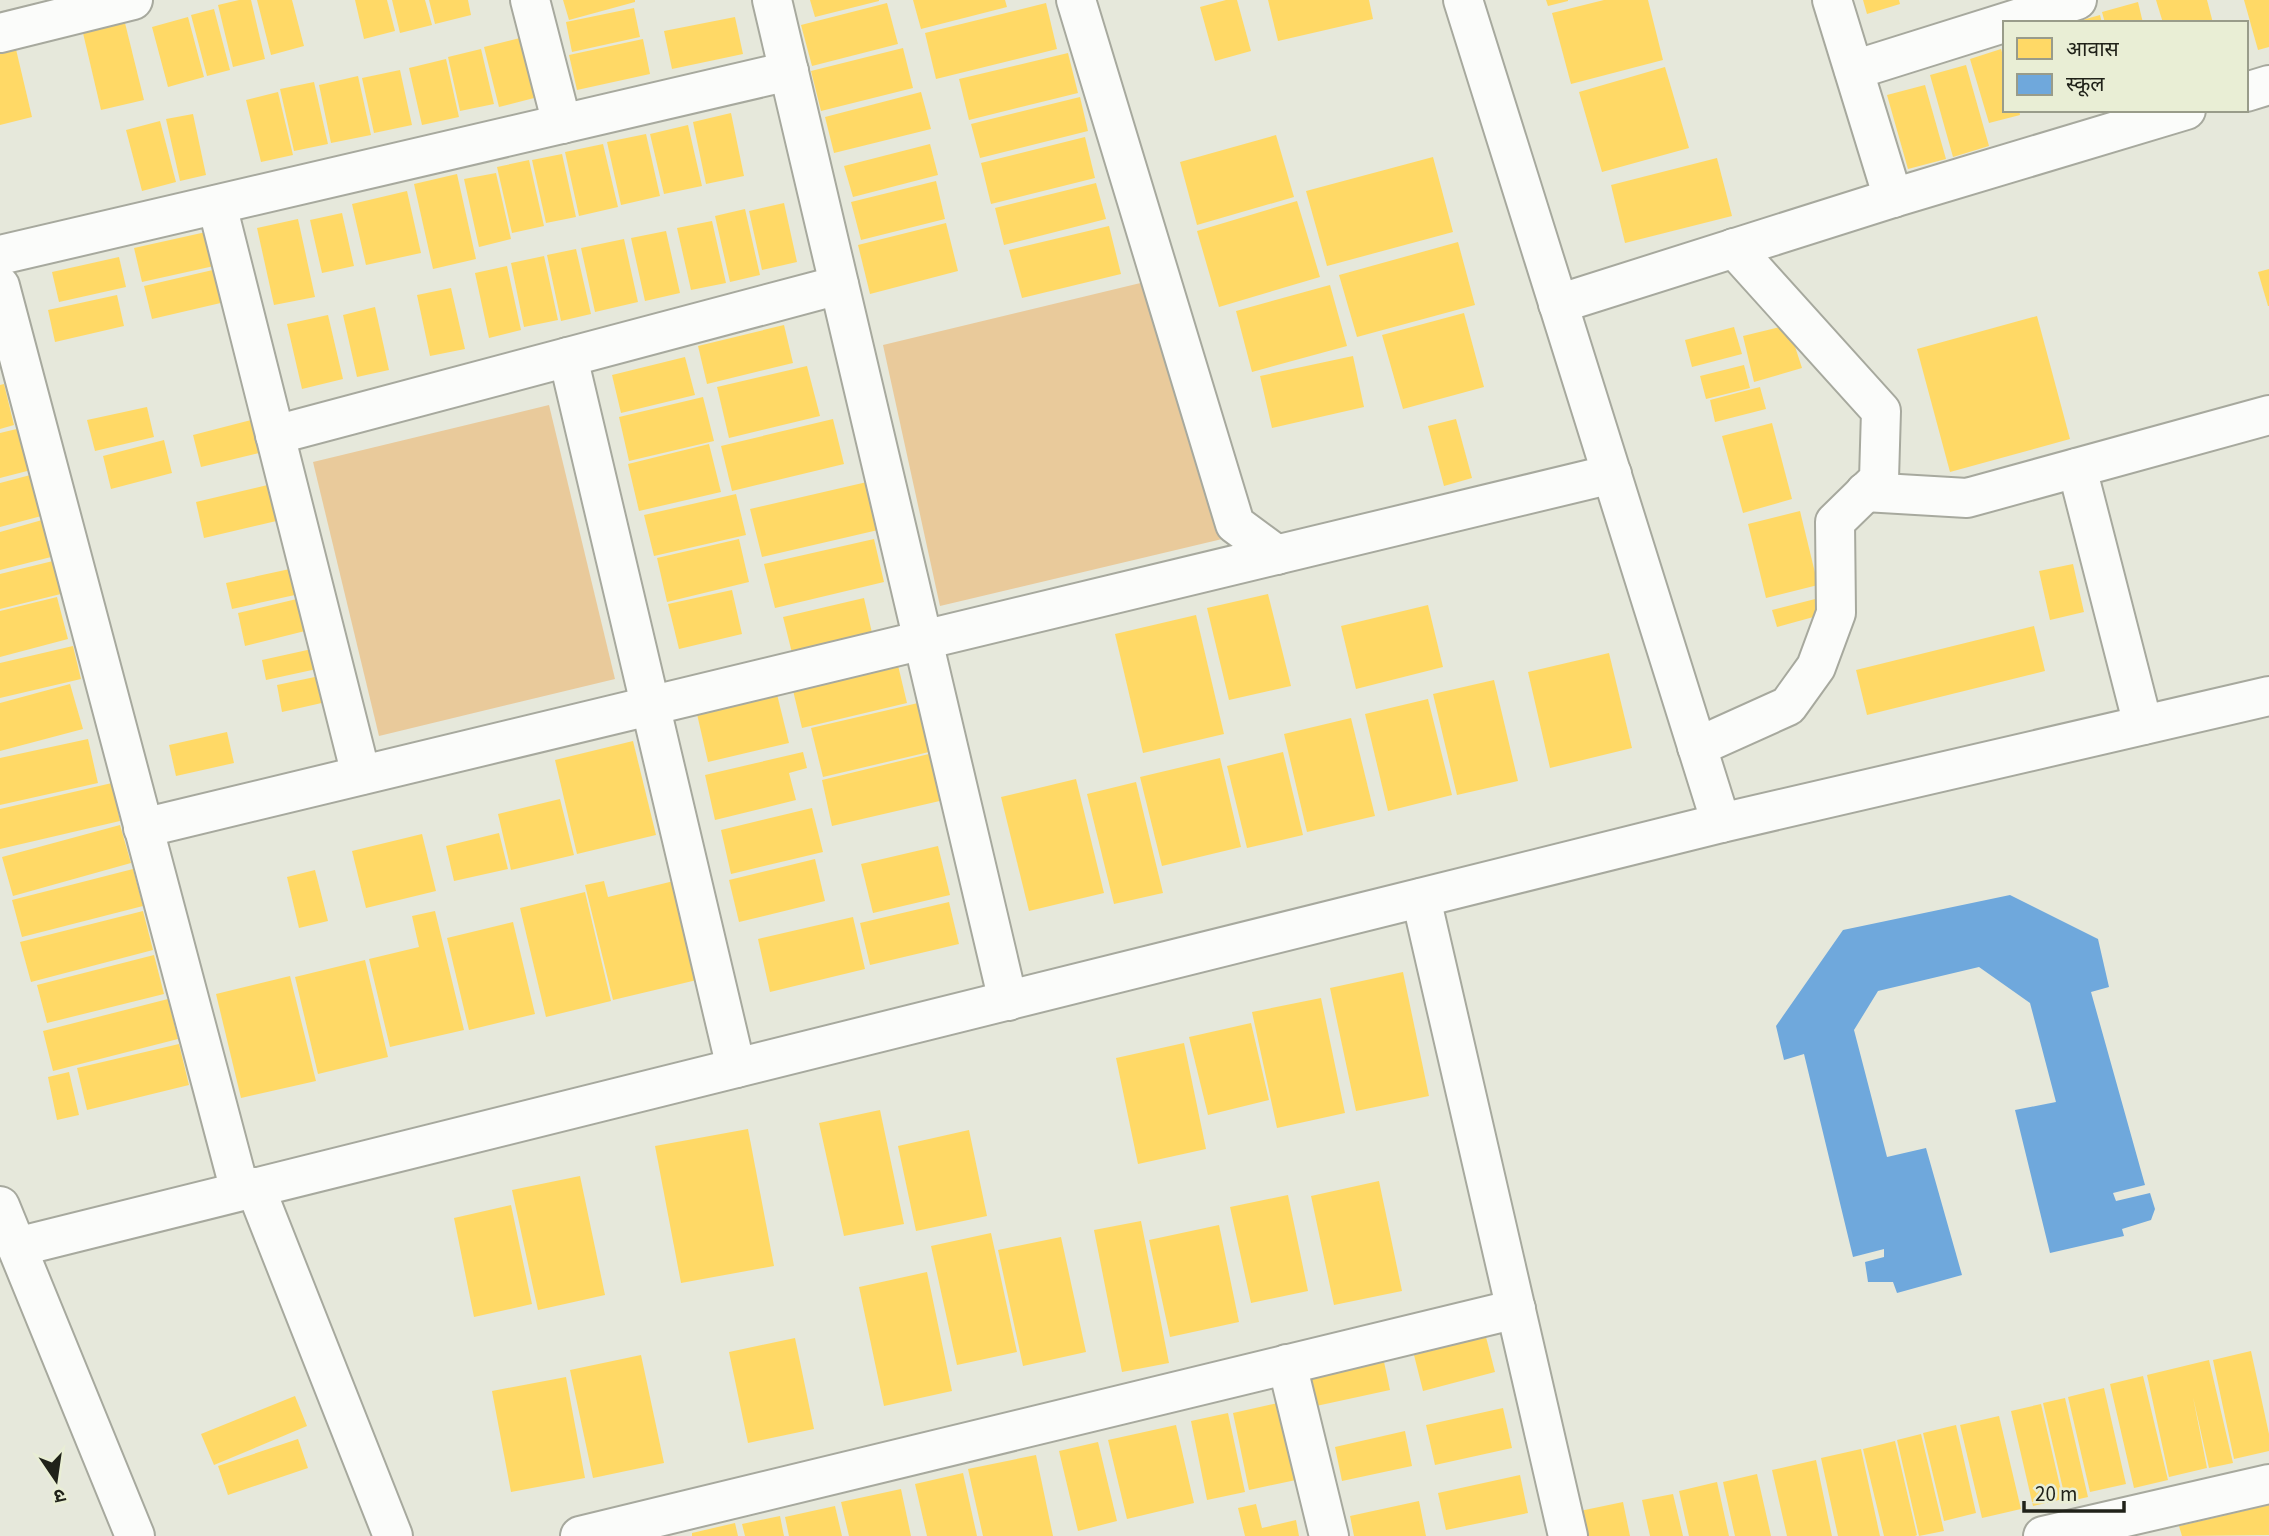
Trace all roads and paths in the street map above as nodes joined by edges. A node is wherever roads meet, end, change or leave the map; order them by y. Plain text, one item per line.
1 (133, 0) edge
2 (530, 0) edge
3 (772, 0) edge
4 (1076, 0) edge
5 (1463, 0) edge
6 (1832, 0) edge
7 (2077, 0) edge
8 (2010, 21) edge
9 (2003, 23) edge
10 (0, 33) edge
11 (1854, 70) junction
12 (789, 71) junction
13 (2269, 85) edge
14 (2248, 91) edge
15 (2179, 112) edge
16 (562, 124) junction
17 (1894, 198) junction
18 (217, 205) junction
19 (1734, 248) junction
20 (0, 255) edge
21 (839, 285) junction
22 (0, 286) edge
23 (1558, 304) junction
24 (568, 357) junction
25 (2269, 415) edge
26 (275, 435) junction
27 (2077, 468) junction
28 (1612, 474) junction
29 (1865, 492) junction
30 (1277, 555) junction
31 (923, 640) junction
32 (2269, 696) edge
33 (650, 706) junction
34 (2143, 725) junction
35 (1697, 747) junction
36 (361, 775) junction
37 (1721, 823) junction
38 (143, 828) junction
39 (1421, 898) junction
40 (1008, 1001) junction
41 (736, 1068) junction
42 (248, 1189) junction
43 (0, 1206) edge
44 (17, 1247) junction
45 (1516, 1309) junction
46 (1287, 1364) junction
47 (2269, 1484) edge
48 (135, 1536) edge
49 (393, 1536) edge
50 (580, 1536) edge
51 (1329, 1536) edge
52 (1568, 1536) edge
53 (2043, 1536) edge

1 - 10 street
2 - 16 street
3 - 12 street
4 - 30 street
5 - 23 street
6 - 11 street
7 - 8 street
9 - 11 street
11 - 17 street
12 - 16 street
12 - 21 street
13 - 14 street
15 - 17 street
16 - 18 street
17 - 19 street
18 - 20 street
18 - 26 street
19 - 23 street
19 - 29 street
21 - 24 street
21 - 31 street
22 - 38 street
23 - 28 street
24 - 26 street
24 - 33 street
25 - 27 street
26 - 36 street
27 - 29 street
27 - 34 street
28 - 30 street
28 - 35 street
29 - 35 street
30 - 31 street
31 - 33 street
31 - 40 street
32 - 34 street
33 - 36 street
33 - 41 street
34 - 37 street
35 - 37 street
36 - 38 street
37 - 39 street
38 - 42 street
39 - 40 street
39 - 45 street
40 - 41 street
41 - 42 street
42 - 44 street
42 - 49 street
43 - 44 street
44 - 48 street
45 - 46 street
45 - 52 street
46 - 50 street
46 - 51 street
47 - 53 street

